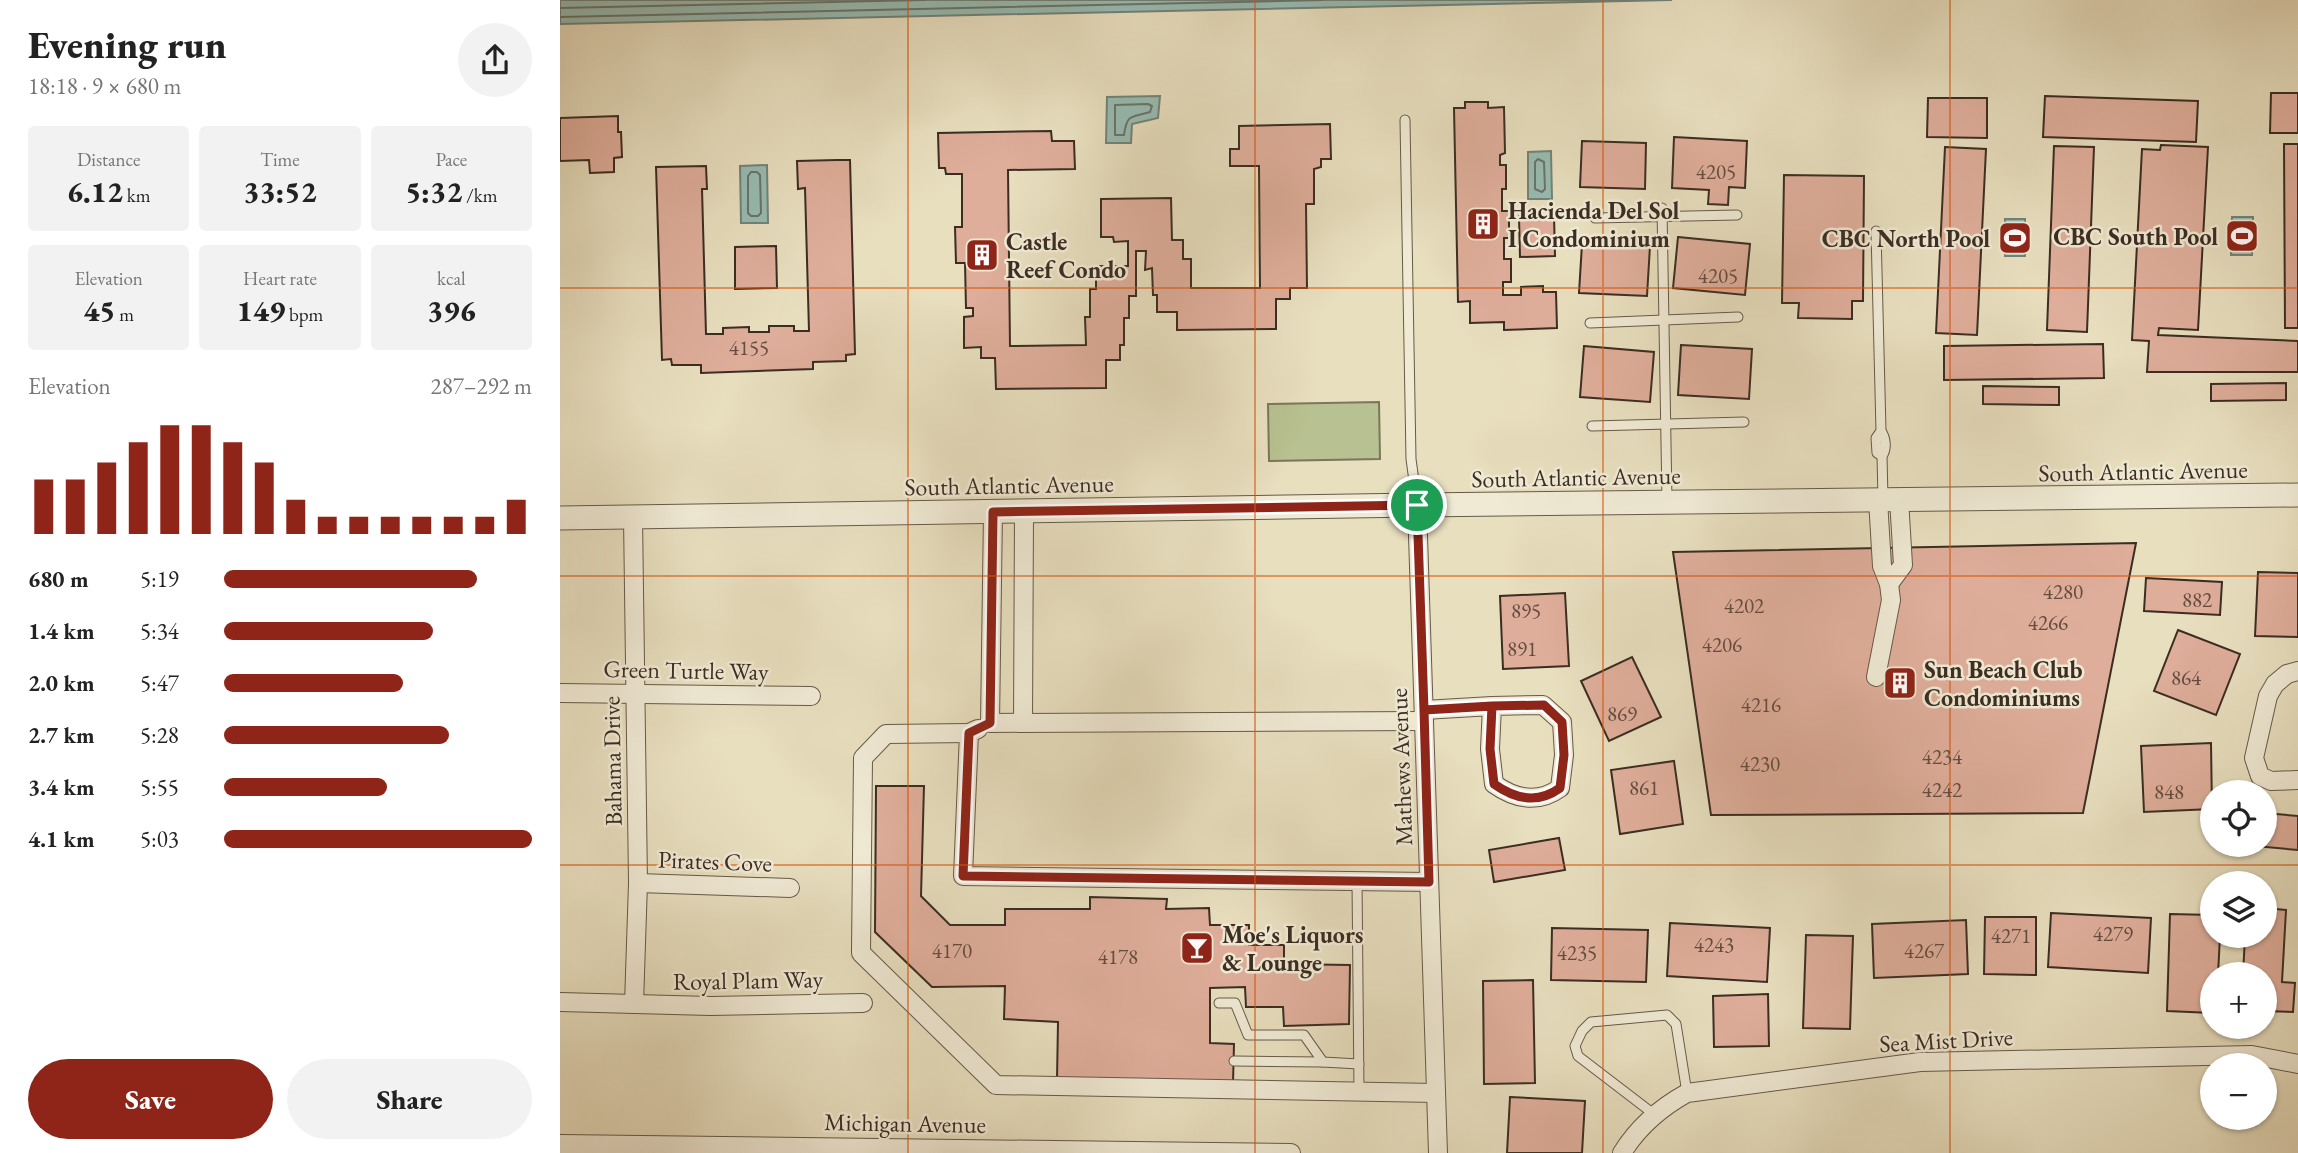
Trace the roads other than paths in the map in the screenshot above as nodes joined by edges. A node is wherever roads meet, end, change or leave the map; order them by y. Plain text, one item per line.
1 (1405, 120) dead end
2 (1661, 212) junction
3 (1737, 215) dead end
4 (1595, 218) dead end
5 (1876, 231) dead end
6 (1738, 317) dead end
7 (1663, 319) junction
8 (1590, 323) dead end
9 (1744, 422) dead end
10 (1665, 424) junction
11 (1592, 426) dead end
12 (2298, 495) edge
13 (1887, 500) junction
14 (1667, 502) junction
15 (1417, 505) junction
16 (1024, 511) junction
17 (993, 512) junction
18 (633, 517) junction
19 (560, 518) edge
20 (2298, 671) edge
21 (1876, 677) dead end
22 (560, 693) edge
23 (635, 693) junction
24 (811, 696) dead end
25 (1492, 706) junction
26 (1424, 716) junction
27 (990, 723) junction
28 (1023, 723) junction
29 (969, 733) junction
30 (2298, 780) edge
31 (1357, 881) junction
32 (1429, 882) junction
33 (638, 883) junction
34 (790, 888) dead end
35 (560, 1002) edge
36 (863, 1003) dead end
37 (1219, 1003) dead end
38 (634, 1004) junction
39 (1234, 1061) dead end
40 (1323, 1062) junction
41 (1359, 1064) junction
42 (2298, 1064) edge
43 (1359, 1092) junction
44 (1436, 1093) junction
45 (1687, 1093) junction
46 (1655, 1115) junction
47 (560, 1144) edge
48 (598, 1149) edge
49 (789, 1150) edge
50 (869, 1150) edge
51 (1291, 1153) edge
52 (1438, 1153) edge
53 (1622, 1153) edge

1 - 15 lane
2 - 3 lane
2 - 4 lane
2 - 7 lane
5 - 13 lane
6 - 7 lane
7 - 8 lane
7 - 10 lane
9 - 10 lane
10 - 11 lane
10 - 14 lane
12 - 13 street, South Atlantic Avenue
13 - 14 street, South Atlantic Avenue
13 - 21 street
14 - 15 street, South Atlantic Avenue
15 - 16 street, South Atlantic Avenue
15 - 26 street, Mathews Avenue
16 - 17 street, South Atlantic Avenue
16 - 28 street
17 - 18 street, South Atlantic Avenue
17 - 27 street
18 - 19 street, South Atlantic Avenue
18 - 23 street, Bahama Drive
20 - 30 street
22 - 23 street, Green Turtle Way
23 - 24 street, Green Turtle Way
23 - 33 street, Bahama Drive
25 - 25 street
25 - 26 street
26 - 28 street
26 - 32 street, Mathews Avenue
27 - 28 street
27 - 29 street
29 - 31 street
29 - 43 street
31 - 32 street
31 - 41 lane
32 - 44 street, Mathews Avenue
33 - 34 street, Pirates Cove
33 - 38 street, Bahama Drive
35 - 38 street, Royal Plam Way
36 - 38 street, Royal Plam Way
37 - 40 lane
39 - 40 lane
40 - 41 lane
41 - 43 lane
42 - 45 street, Sea Mist Drive
43 - 44 street
44 - 52 street, Mathews Avenue
45 - 46 street, Sea Mist Drive
45 - 46 lane
46 - 53 street, Sea Mist Drive
47 - 48 street, Michigan Avenue
48 - 49 street, Michigan Avenue
49 - 50 street, Michigan Avenue
50 - 51 street, Michigan Avenue

